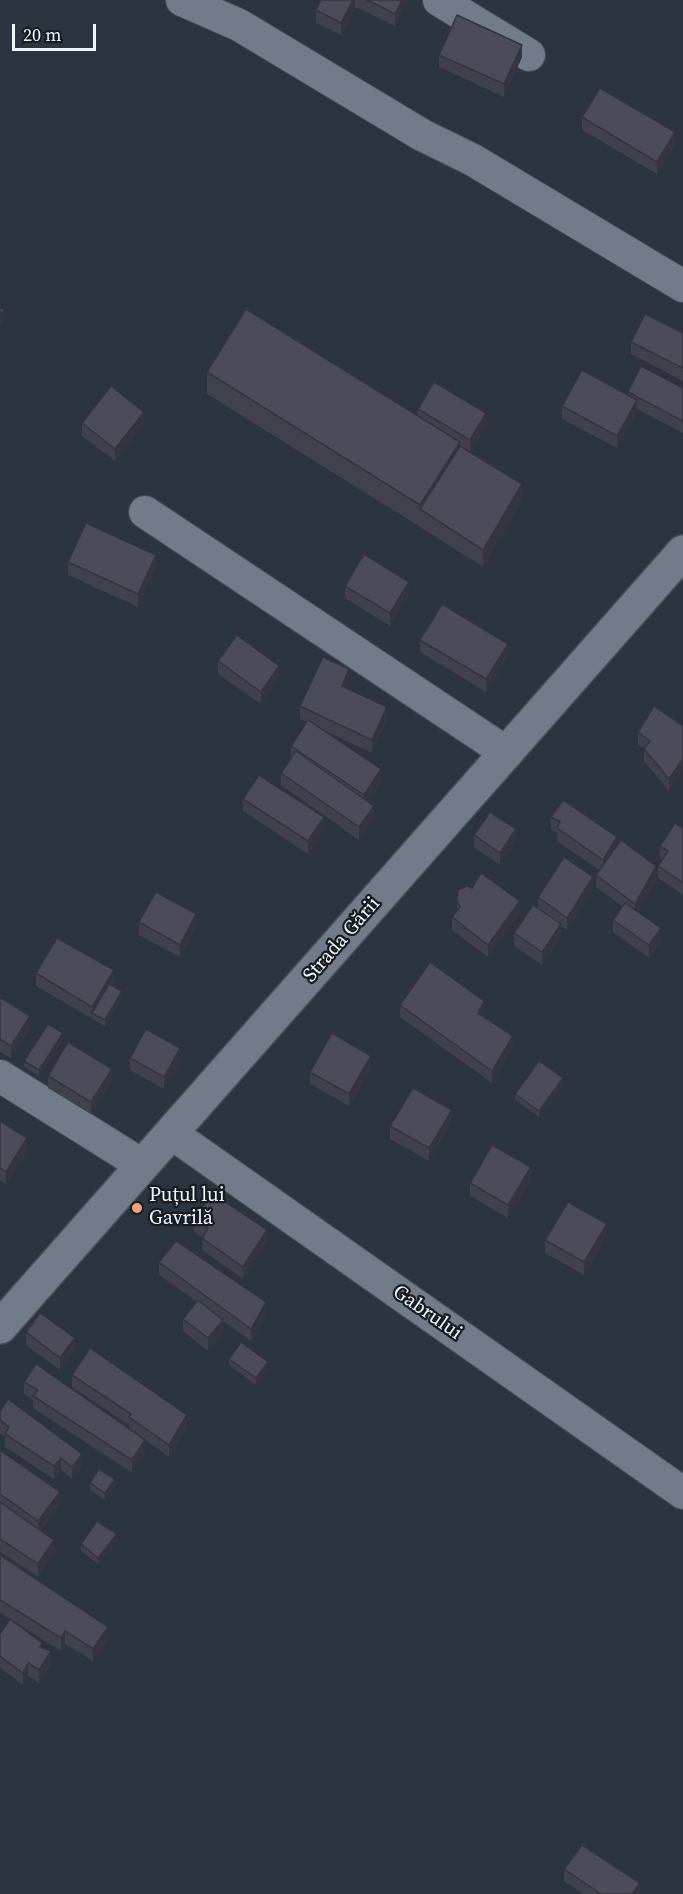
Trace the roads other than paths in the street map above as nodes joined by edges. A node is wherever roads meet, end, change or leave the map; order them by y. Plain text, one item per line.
1 (182, 0) edge
2 (439, 0) edge
3 (529, 55) dead end
4 (683, 286) edge
5 (145, 512) dead end
6 (683, 552) edge
7 (507, 753) junction
8 (0, 1076) edge
9 (171, 1132) junction
10 (142, 1165) junction
11 (0, 1327) edge
12 (683, 1492) edge

1 - 4 street
2 - 3 street
5 - 7 street
6 - 7 main road, Strada Gării
7 - 9 main road, Strada Gării
8 - 10 street
9 - 10 main road, Strada Gării
9 - 12 street, Gabrului
10 - 11 main road, Strada Gării

